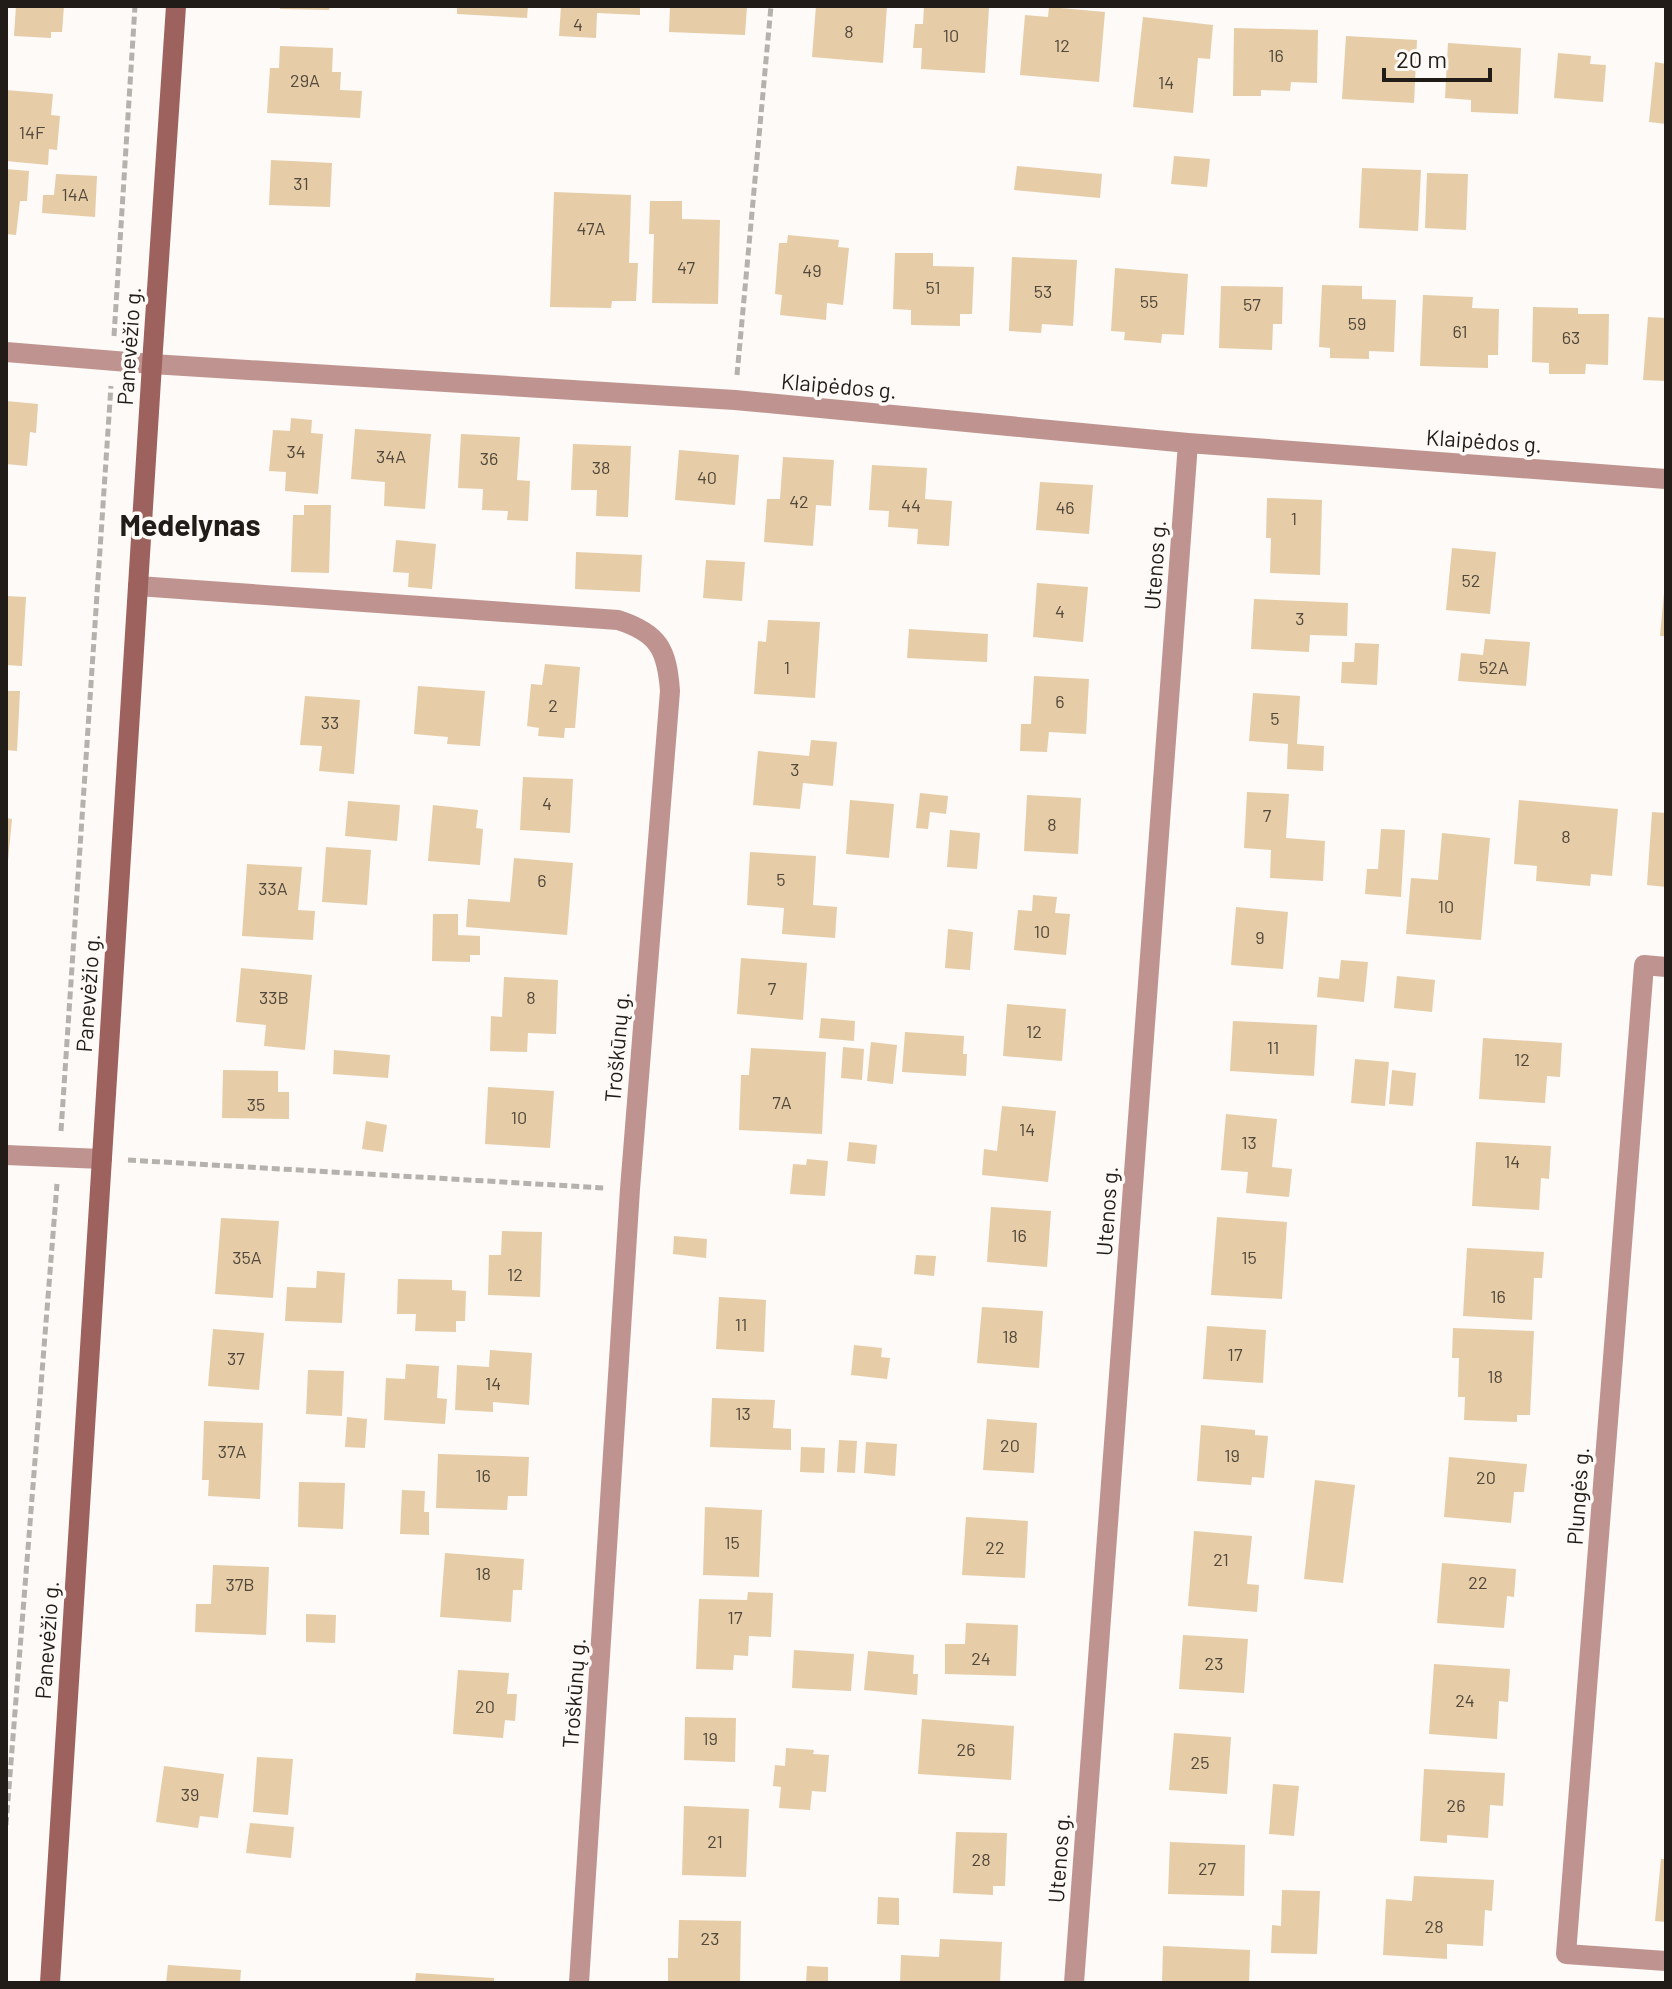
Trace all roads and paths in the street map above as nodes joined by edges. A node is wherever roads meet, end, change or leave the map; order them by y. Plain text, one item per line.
1 (135, 6) edge
2 (176, 6) edge
3 (771, 6) edge
4 (6, 352) edge
5 (113, 361) junction
6 (152, 364) junction
7 (735, 400) junction
8 (1188, 443) junction
9 (1666, 479) edge
10 (138, 586) junction
11 (1666, 967) edge
12 (6, 1155) edge
13 (60, 1157) junction
14 (102, 1159) junction
15 (630, 1189) junction
16 (6, 1825) edge
17 (1666, 1961) edge
18 (50, 1983) edge
19 (579, 1983) edge
20 (1074, 1983) edge

1 - 5 path
2 - 6 street, Panevėžio g.
3 - 7 path
4 - 5 street, Klaipėdos g.
5 - 6 street, Klaipėdos g.
5 - 13 path
6 - 7 street, Klaipėdos g.
6 - 10 street, Panevėžio g.
7 - 8 street, Klaipėdos g.
8 - 9 street, Klaipėdos g.
8 - 20 street, Utenos g.
10 - 14 street, Panevėžio g.
10 - 15 street, Troškūnų g.
11 - 17 street, Plungės g.
12 - 13 street
13 - 14 street
13 - 16 path
14 - 15 path
14 - 18 street, Panevėžio g.
15 - 19 street, Troškūnų g.

